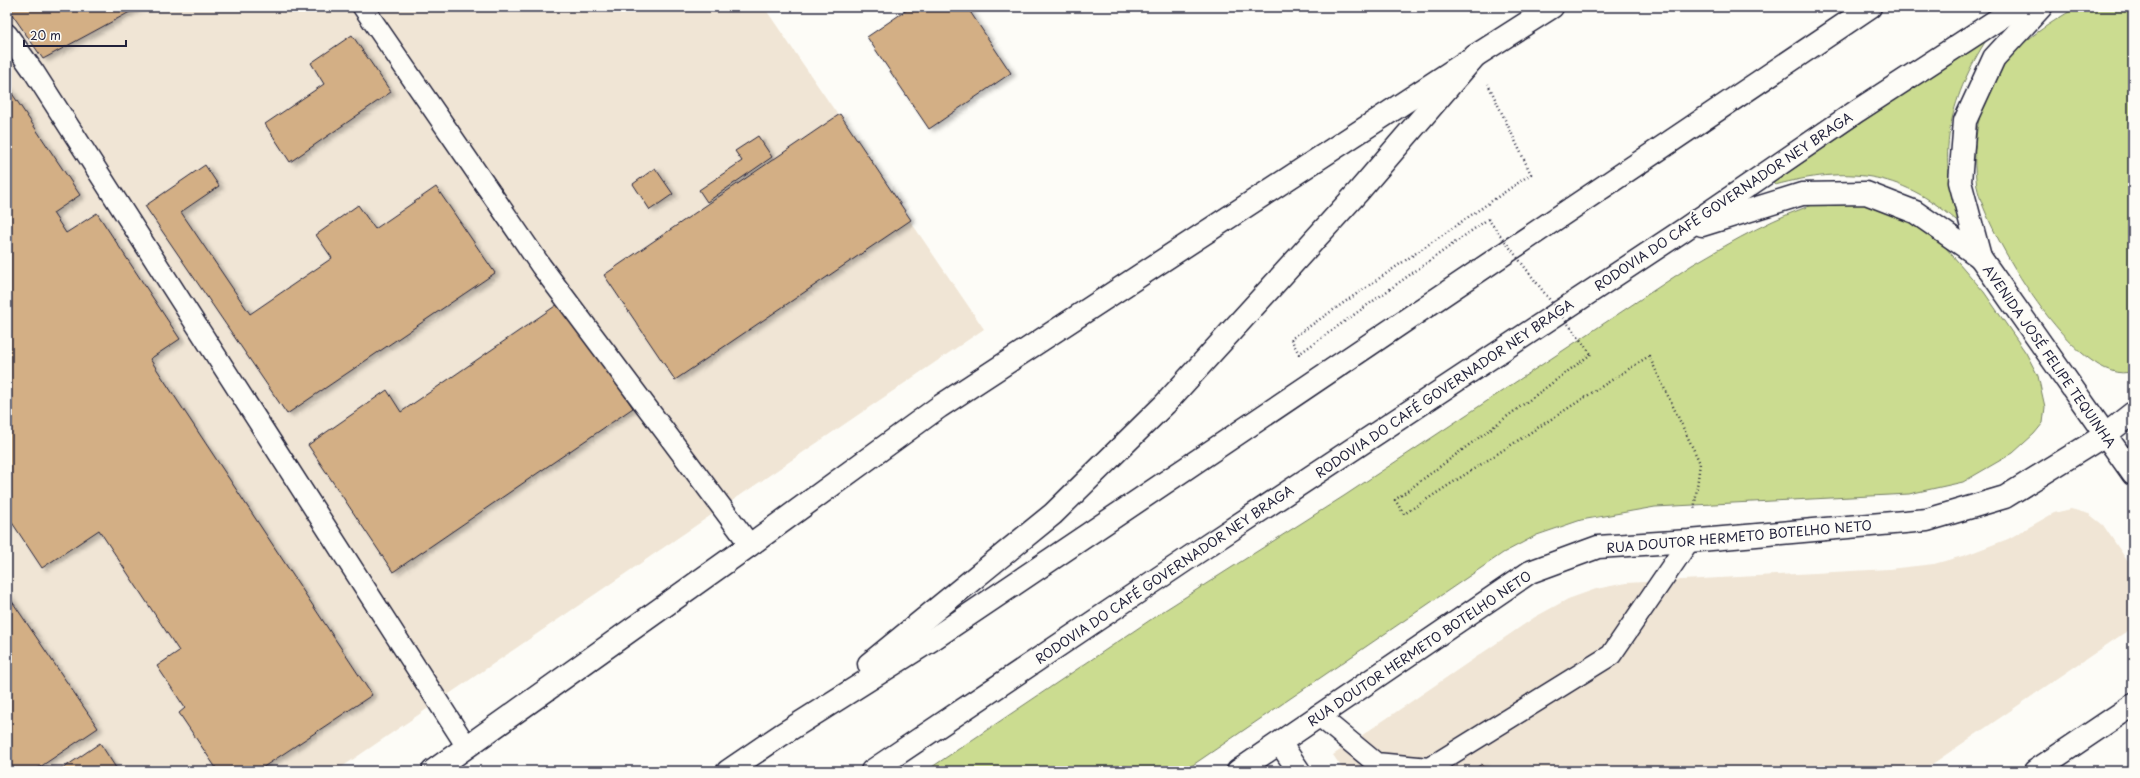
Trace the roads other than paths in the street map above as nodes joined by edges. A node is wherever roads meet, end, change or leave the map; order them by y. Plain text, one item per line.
1 (363, 7) edge
2 (1552, 7) edge
3 (1870, 7) edge
4 (2017, 7) edge
5 (2041, 7) edge
6 (7, 34) edge
7 (1475, 56) junction
8 (1682, 231) junction
9 (1980, 257) junction
10 (2133, 413) edge
11 (2105, 434) junction
12 (2133, 474) edge
13 (1689, 541) junction
14 (750, 545) junction
15 (2133, 705) edge
16 (1318, 715) junction
17 (781, 735) junction
18 (1280, 743) junction
19 (467, 747) junction
20 (433, 771) edge
21 (728, 771) edge
22 (872, 771) edge
23 (1238, 771) edge
24 (1299, 771) edge
25 (2035, 771) edge

1 - 14 lane
2 - 7 main road
3 - 17 main road
4 - 8 main road, RODOVIA DO CAFÉ GOVERNADOR NEY BRAGA
5 - 9 main road
6 - 19 lane
7 - 14 main road
7 - 17 main road
8 - 9 main road
8 - 22 main road, RODOVIA DO CAFÉ GOVERNADOR NEY BRAGA
9 - 11 main road, AVENIDA JOSÉ FELIPE TEQUINHA
10 - 11 main road, RUA DOUTOR HERMETO BOTELHO NETO
11 - 12 main road, AVENIDA JOSÉ FELIPE TEQUINHA
11 - 13 main road, RUA DOUTOR HERMETO BOTELHO NETO
13 - 16 main road, RUA DOUTOR HERMETO BOTELHO NETO
13 - 16 lane
14 - 19 main road
15 - 25 main road
16 - 18 main road, RUA DOUTOR HERMETO BOTELHO NETO
17 - 21 main road
18 - 23 main road, RUA DOUTOR HERMETO BOTELHO NETO
18 - 24 main road
19 - 20 main road

